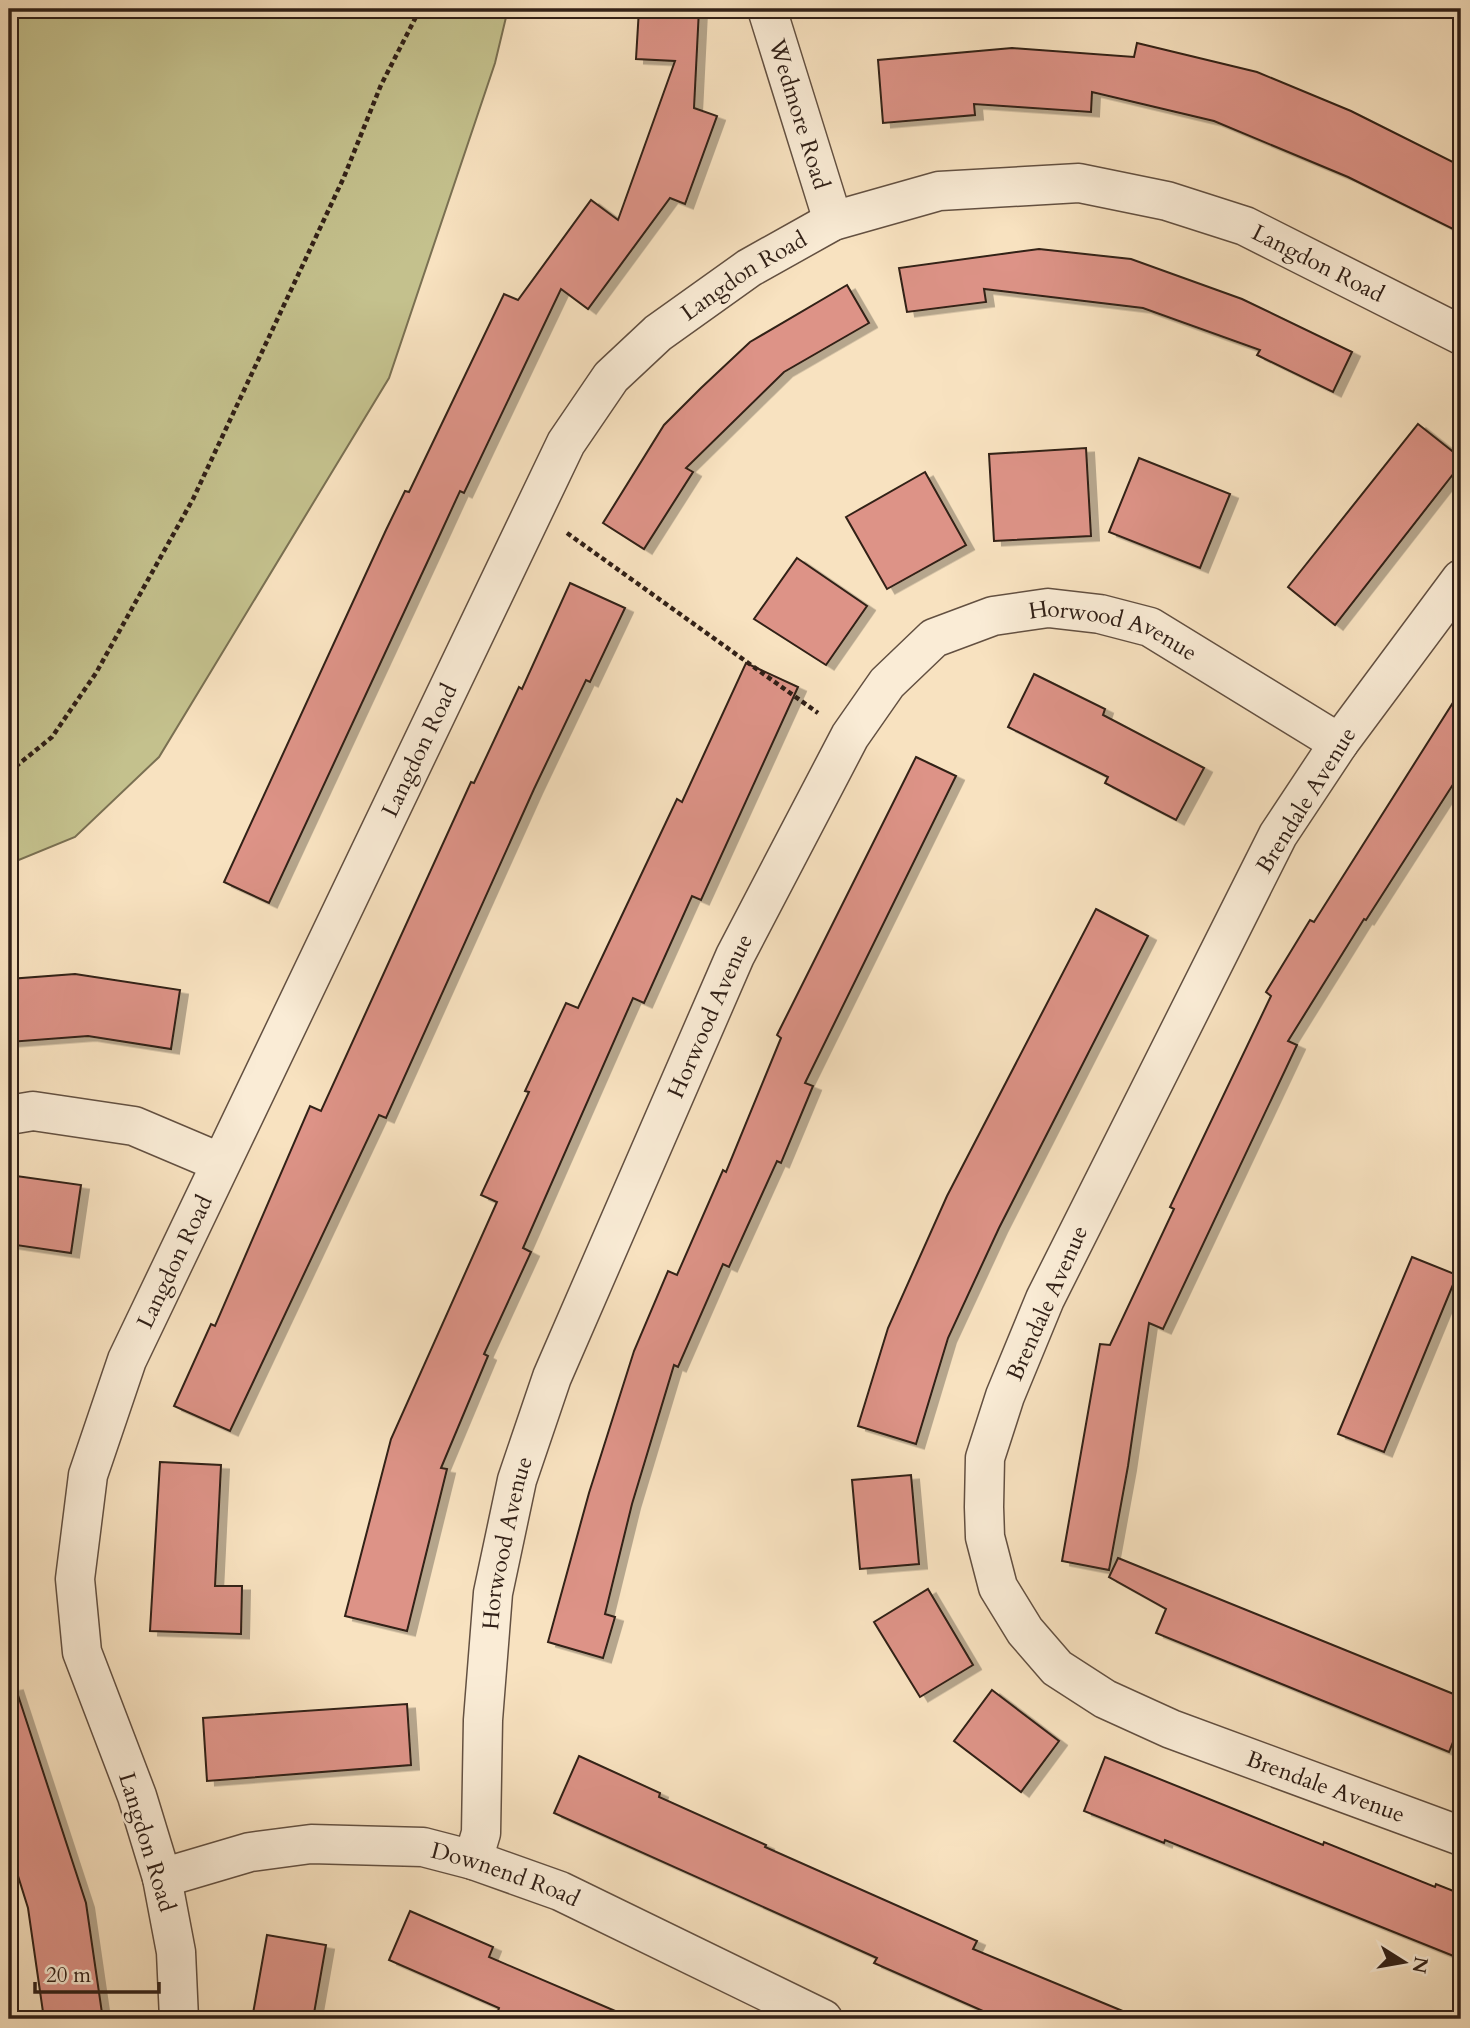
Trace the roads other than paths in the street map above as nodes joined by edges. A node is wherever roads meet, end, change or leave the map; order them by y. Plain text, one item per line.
1 (767, 9) edge
2 (833, 220) junction
3 (1461, 335) edge
4 (1461, 579) edge
5 (1339, 744) junction
6 (9, 1115) edge
7 (219, 1162) junction
8 (1461, 1836) edge
9 (473, 1860) junction
10 (162, 1878) junction
11 (179, 2019) edge
12 (823, 2019) edge

1 - 2 street, Wedmore Road
2 - 3 street, Langdon Road
2 - 7 street, Langdon Road
4 - 5 street, Brendale Avenue
5 - 8 street, Brendale Avenue
5 - 9 street, Horwood Avenue
6 - 7 street
7 - 10 street, Langdon Road
9 - 10 street, Downend Road
9 - 12 street, Downend Road
10 - 11 street, Langdon Road

